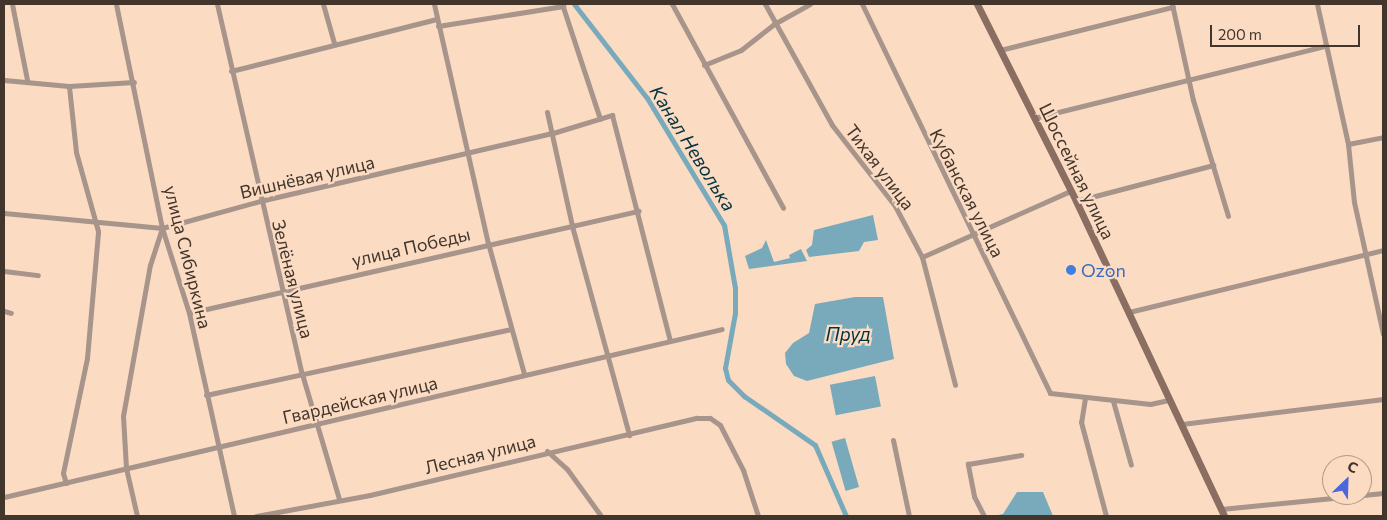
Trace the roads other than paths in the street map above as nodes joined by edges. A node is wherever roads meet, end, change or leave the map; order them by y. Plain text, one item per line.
1 (12, 4) edge
2 (116, 4) edge
3 (217, 4) edge
4 (323, 4) edge
5 (434, 4) edge
6 (672, 4) edge
7 (766, 4) edge
8 (810, 4) edge
9 (862, 4) edge
10 (978, 4) edge
11 (1317, 4) edge
12 (563, 5) edge
13 (1172, 6) edge
14 (437, 19) junction
15 (774, 24) junction
16 (438, 26) junction
17 (334, 44) junction
18 (1326, 46) junction
19 (1000, 50) junction
20 (704, 66) junction
21 (231, 71) junction
22 (4, 80) edge
23 (27, 80) junction
24 (1188, 80) junction
25 (134, 82) junction
26 (69, 86) junction
27 (547, 112) dead end
28 (1034, 118) junction
29 (600, 119) junction
30 (553, 133) junction
31 (1383, 137) edge
32 (1348, 144) junction
33 (467, 155) junction
34 (1213, 165) junction
35 (1070, 191) junction
36 (1076, 200) junction
37 (260, 202) junction
38 (783, 208) dead end
39 (639, 211) junction
40 (4, 213) edge
41 (1228, 216) dead end
42 (95, 223) junction
43 (572, 226) junction
44 (162, 228) junction
45 (973, 234) junction
46 (488, 243) junction
47 (1383, 250) edge
48 (1365, 255) junction
49 (922, 257) junction
50 (4, 271) edge
51 (38, 275) dead end
52 (282, 290) junction
53 (4, 311) edge
54 (1129, 312) junction
55 (11, 313) dead end
56 (189, 313) junction
57 (510, 329) junction
58 (722, 329) dead end
59 (1383, 334) edge
60 (670, 341) junction
61 (606, 357) junction
62 (302, 374) junction
63 (524, 374) junction
64 (955, 385) dead end
65 (206, 396) junction
66 (1085, 398) junction
67 (1169, 400) junction
68 (1383, 400) edge
69 (1113, 401) junction
70 (1182, 424) junction
71 (316, 425) junction
72 (629, 435) junction
73 (893, 440) dead end
74 (218, 447) junction
75 (548, 451) junction
76 (1020, 455) dead end
77 (1131, 465) dead end
78 (126, 468) junction
79 (66, 482) junction
80 (1383, 493) edge
81 (4, 497) edge
82 (339, 499) junction
83 (1221, 509) junction
84 (137, 516) edge
85 (234, 516) edge
86 (256, 516) edge
87 (600, 516) edge
88 (758, 516) edge
89 (909, 516) edge
90 (984, 516) edge
91 (1106, 516) edge
92 (1224, 516) edge

1 - 23 street
2 - 25 street, улица Сибиркина
3 - 21 street, Зелёная улица
4 - 17 street
5 - 14 street
6 - 20 street
7 - 15 street, Тихая улица
8 - 15 street
9 - 45 street, Кубанская улица
10 - 19 main road, Шоссейная улица
11 - 18 street
12 - 16 street
12 - 29 street
13 - 19 street
13 - 24 street
14 - 16 street
14 - 17 street
15 - 20 street
15 - 49 street, Тихая улица
16 - 33 street
17 - 21 street
18 - 24 street
18 - 32 street
19 - 28 main road, Шоссейная улица
20 - 38 street
21 - 37 street, Зелёная улица
22 - 23 street
23 - 26 street
24 - 28 street
24 - 34 street
25 - 26 street
25 - 44 street, улица Сибиркина
26 - 42 street
27 - 30 street
28 - 35 main road, Шоссейная улица
29 - 30 street, Вишнёвая улица
29 - 39 street, Вишнёвая улица
30 - 33 street, Вишнёвая улица
30 - 43 street
31 - 32 street
32 - 48 street
33 - 37 street, Вишнёвая улица
33 - 46 street
34 - 36 street
34 - 41 street
35 - 36 main road, Шоссейная улица
35 - 45 street
36 - 54 main road, Шоссейная улица
37 - 44 street, Вишнёвая улица
37 - 52 street, Зелёная улица
39 - 43 street, улица Победы
39 - 60 street
40 - 42 street, Вишнёвая улица
42 - 44 street, Вишнёвая улица
42 - 79 street
43 - 46 street, улица Победы
43 - 61 street
44 - 56 street, улица Сибиркина
44 - 78 street
45 - 49 street
45 - 66 street, Кубанская улица
46 - 52 street, улица Победы
46 - 57 street
47 - 48 street
48 - 54 street
48 - 59 street
49 - 64 street, Тихая улица
50 - 51 street
52 - 56 street, улица Победы
52 - 62 street, Зелёная улица
53 - 55 street
54 - 67 main road, Шоссейная улица
56 - 65 street, улица Сибиркина
57 - 62 street
57 - 63 street
58 - 60 street, Гвардейская улица
60 - 61 street, Гвардейская улица
61 - 63 street, Гвардейская улица
61 - 72 street
62 - 65 street
62 - 71 street, Зелёная улица
63 - 71 street, Гвардейская улица
65 - 74 street, улица Сибиркина
66 - 69 street
66 - 91 street
67 - 69 street
67 - 70 main road, Шоссейная улица
68 - 70 street
69 - 77 street
70 - 83 main road, Шоссейная улица
71 - 74 street, Гвардейская улица
71 - 82 street, Зелёная улица
72 - 75 street, Лесная улица
72 - 88 street, Лесная улица
73 - 89 street
74 - 78 street, Гвардейская улица
74 - 85 street, улица Сибиркина
75 - 82 street, Лесная улица
75 - 87 street
76 - 90 street
78 - 79 street, Гвардейская улица
78 - 84 street
79 - 81 street, Гвардейская улица
80 - 83 street
82 - 86 street, Лесная улица
83 - 92 main road, Шоссейная улица

